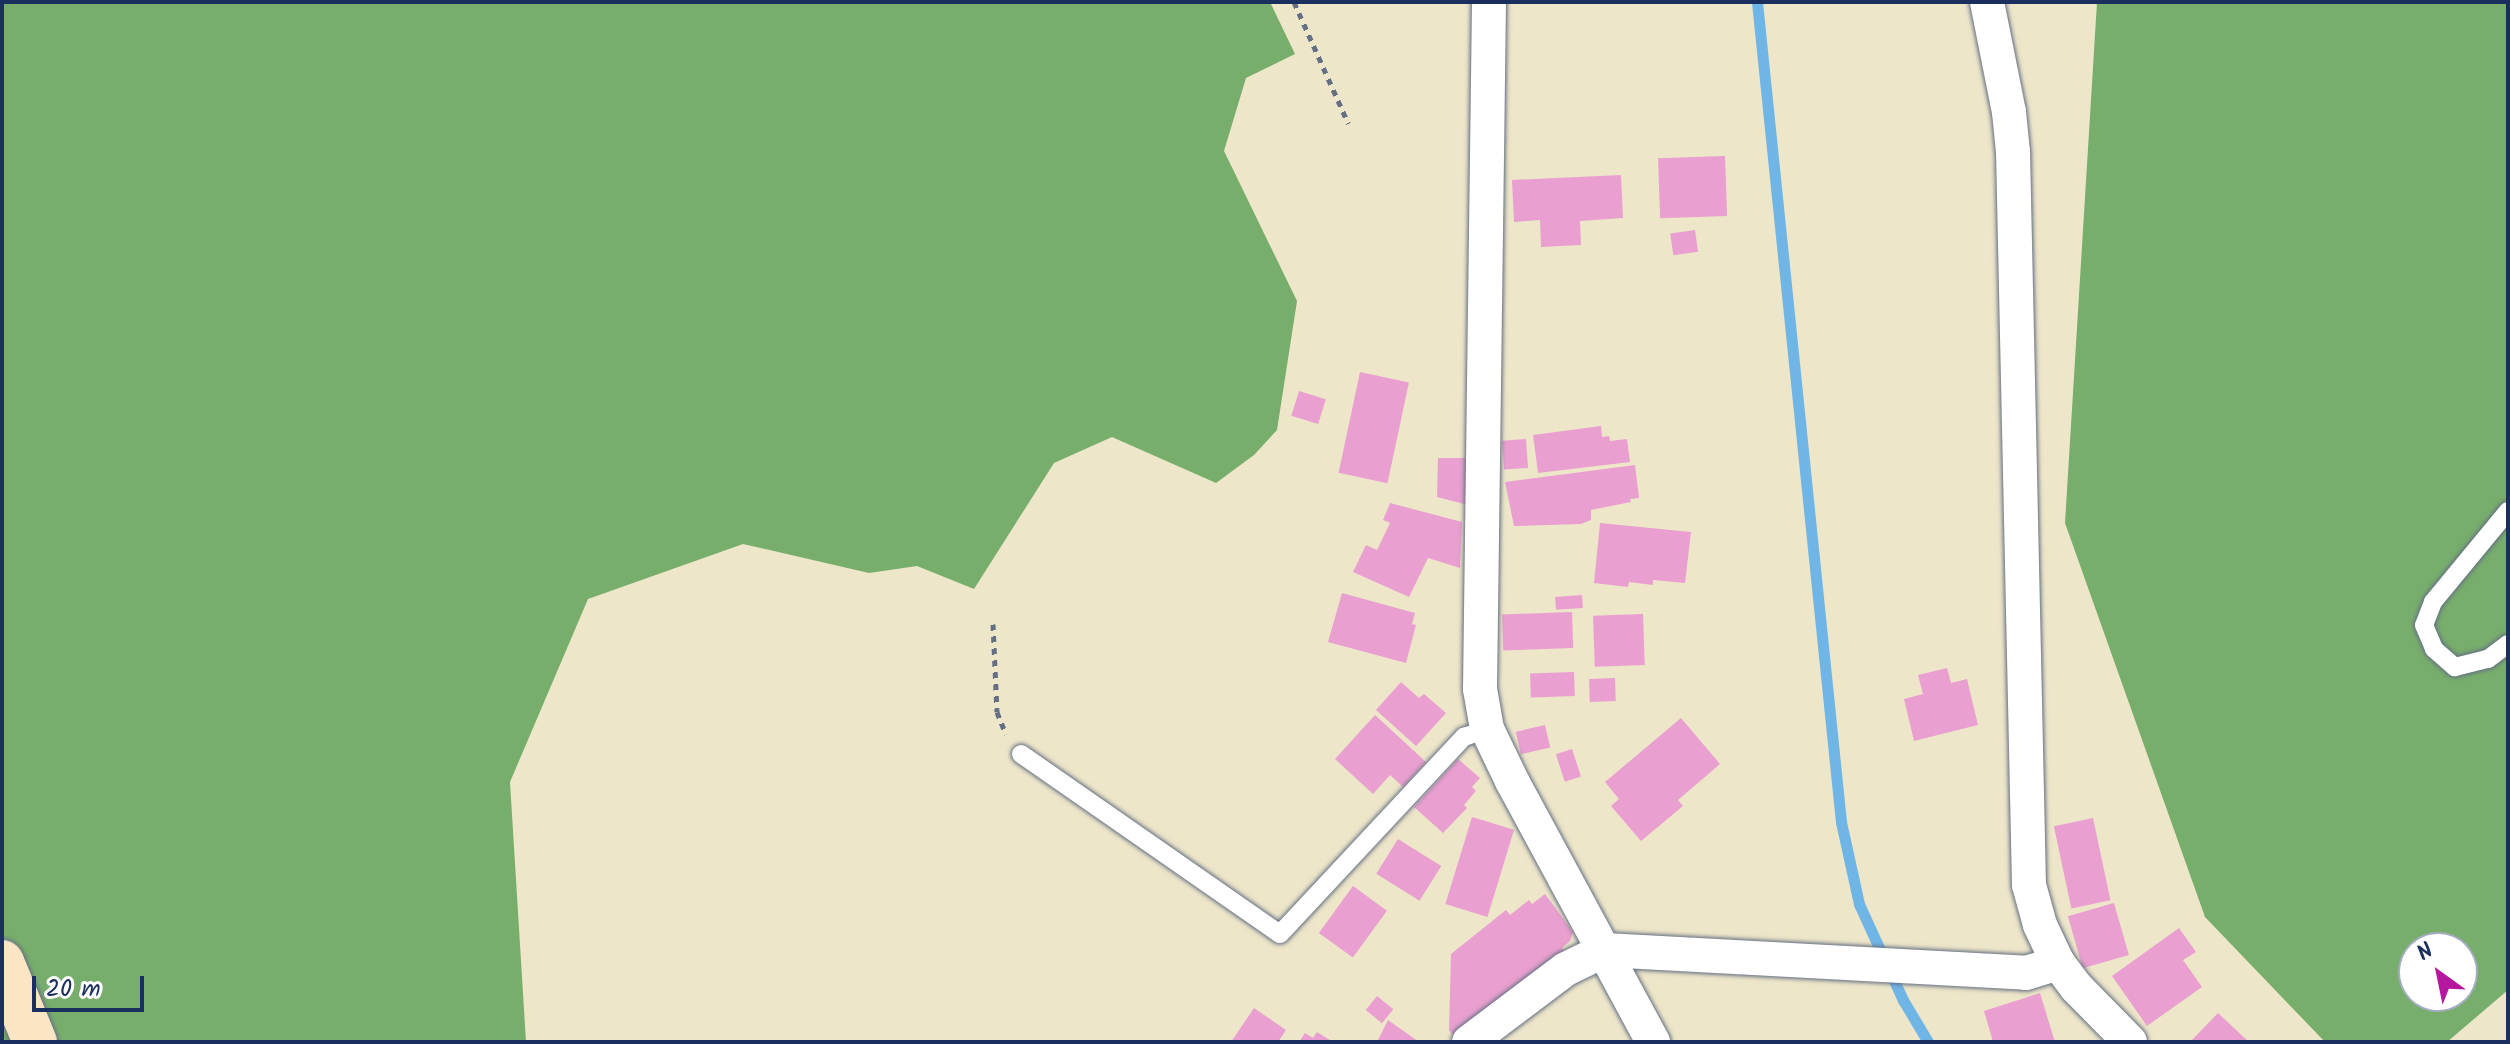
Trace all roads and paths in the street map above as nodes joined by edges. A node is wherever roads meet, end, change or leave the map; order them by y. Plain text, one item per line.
1 (1294, 2) edge
2 (1489, 2) edge
3 (1987, 2) edge
4 (1348, 123) dead end
5 (2508, 511) edge
6 (993, 624) dead end
7 (2508, 644) edge
8 (1487, 729) junction
9 (1021, 754) joint
10 (1605, 950) junction
11 (2, 962) edge
12 (2058, 963) junction
13 (35, 1042) edge
14 (1469, 1042) edge
15 (1653, 1042) edge
16 (2130, 1042) edge

1 - 4 path
2 - 8 street
3 - 12 street
5 - 7 lane
6 - 9 path
8 - 9 lane
8 - 10 street
10 - 12 street
10 - 14 street
10 - 15 street
11 - 13 street
12 - 16 street

